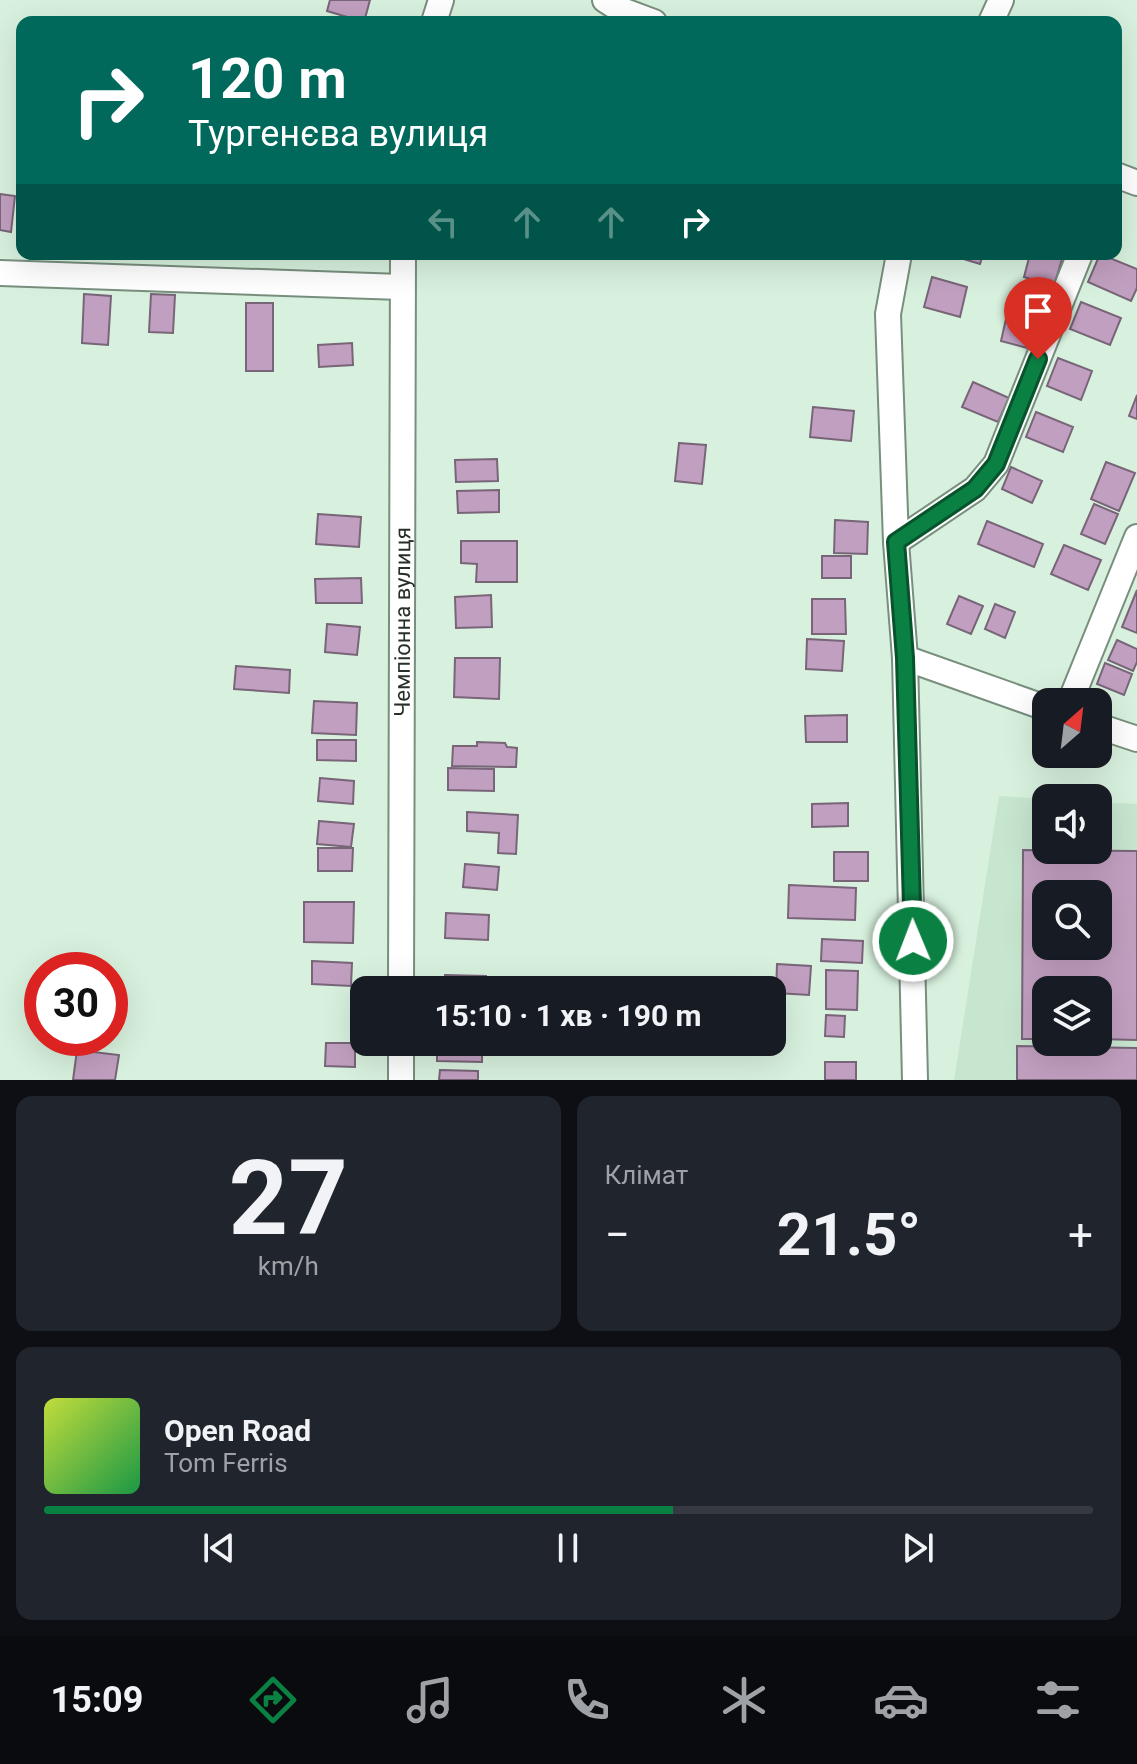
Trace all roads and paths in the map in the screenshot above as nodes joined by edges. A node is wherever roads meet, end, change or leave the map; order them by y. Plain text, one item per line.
1 (605, 0) edge
2 (638, 16) edge
3 (403, 260) edge
4 (898, 260) edge
5 (1078, 260) edge
6 (0, 273) edge
7 (401, 287) junction
8 (1137, 537) edge
9 (896, 542) junction
10 (905, 658) junction
11 (1076, 688) edge
12 (1032, 703) edge
13 (1112, 731) edge
14 (1137, 739) edge
15 (401, 976) edge
16 (401, 1056) edge
17 (401, 1080) edge
18 (915, 1080) edge

1 - 2 street
3 - 7 street, Чемпіонна вулиця
4 - 9 street
5 - 9 street
6 - 7 street
7 - 15 street, Чемпіонна вулиця
8 - 11 street
9 - 10 street
10 - 12 street
10 - 18 street
13 - 14 street
16 - 17 street

